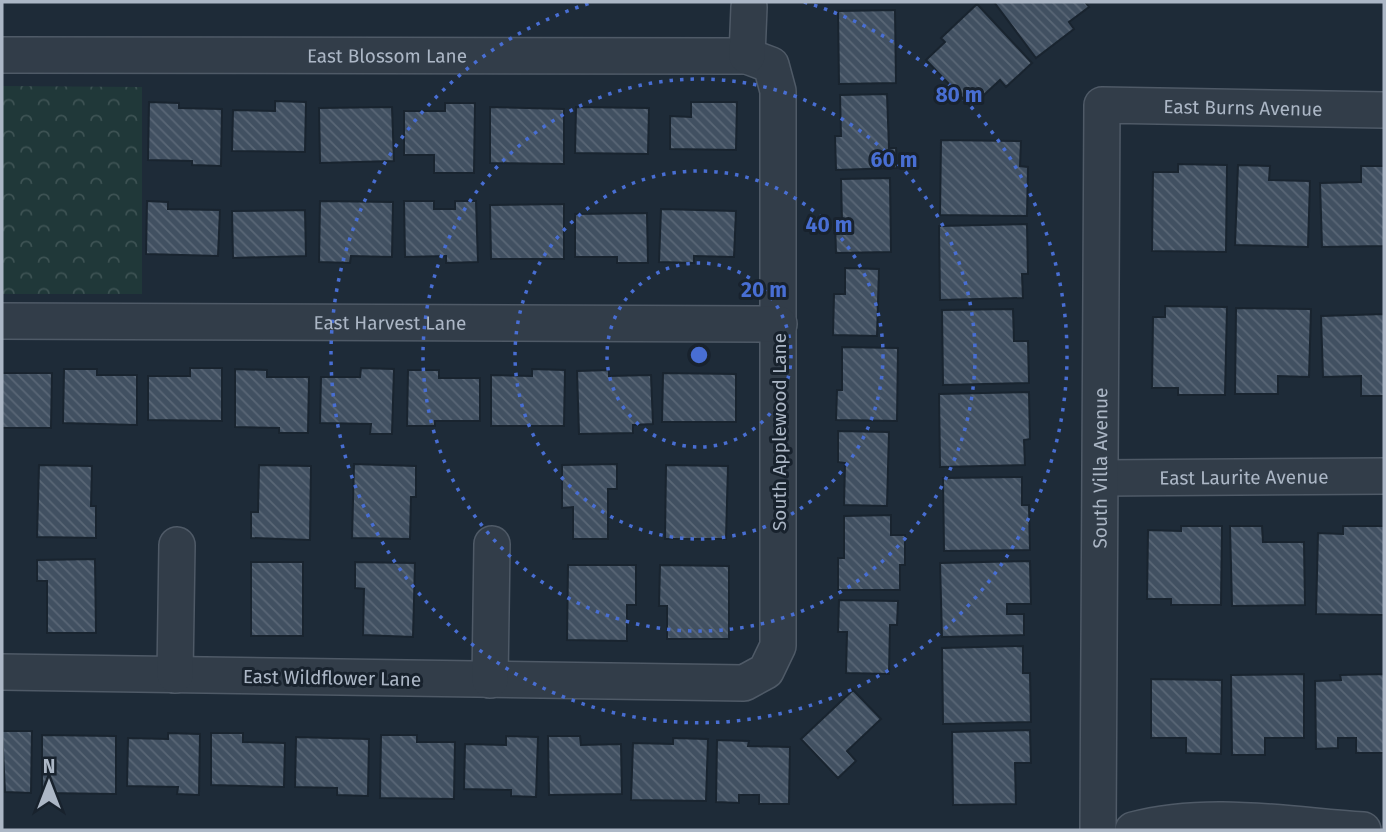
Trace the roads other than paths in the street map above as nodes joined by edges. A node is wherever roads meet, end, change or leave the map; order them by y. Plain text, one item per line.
1 (750, 6) dead end
2 (2, 55) edge
3 (759, 61) junction
4 (1102, 105) joint
5 (1384, 110) edge
6 (2, 321) edge
7 (779, 324) junction
8 (1384, 476) edge
9 (1102, 478) junction
10 (492, 544) dead end
11 (177, 545) dead end
12 (766, 671) joint
13 (2, 672) edge
14 (175, 675) junction
15 (490, 680) junction
16 (1098, 830) edge
17 (1133, 830) edge
18 (1363, 830) edge

1 - 3 street, South Applewood Lane
2 - 3 street, East Blossom Lane
3 - 7 street, South Applewood Lane
4 - 5 street, East Burns Avenue
4 - 9 street, South Villa Avenue
6 - 7 street, East Harvest Lane
7 - 12 street, South Applewood Lane
8 - 9 street, East Laurite Avenue
9 - 16 street, South Villa Avenue
10 - 15 street
11 - 14 street
12 - 15 street, East Wildflower Lane
13 - 14 street, East Wildflower Lane
14 - 15 street, East Wildflower Lane
17 - 18 street

